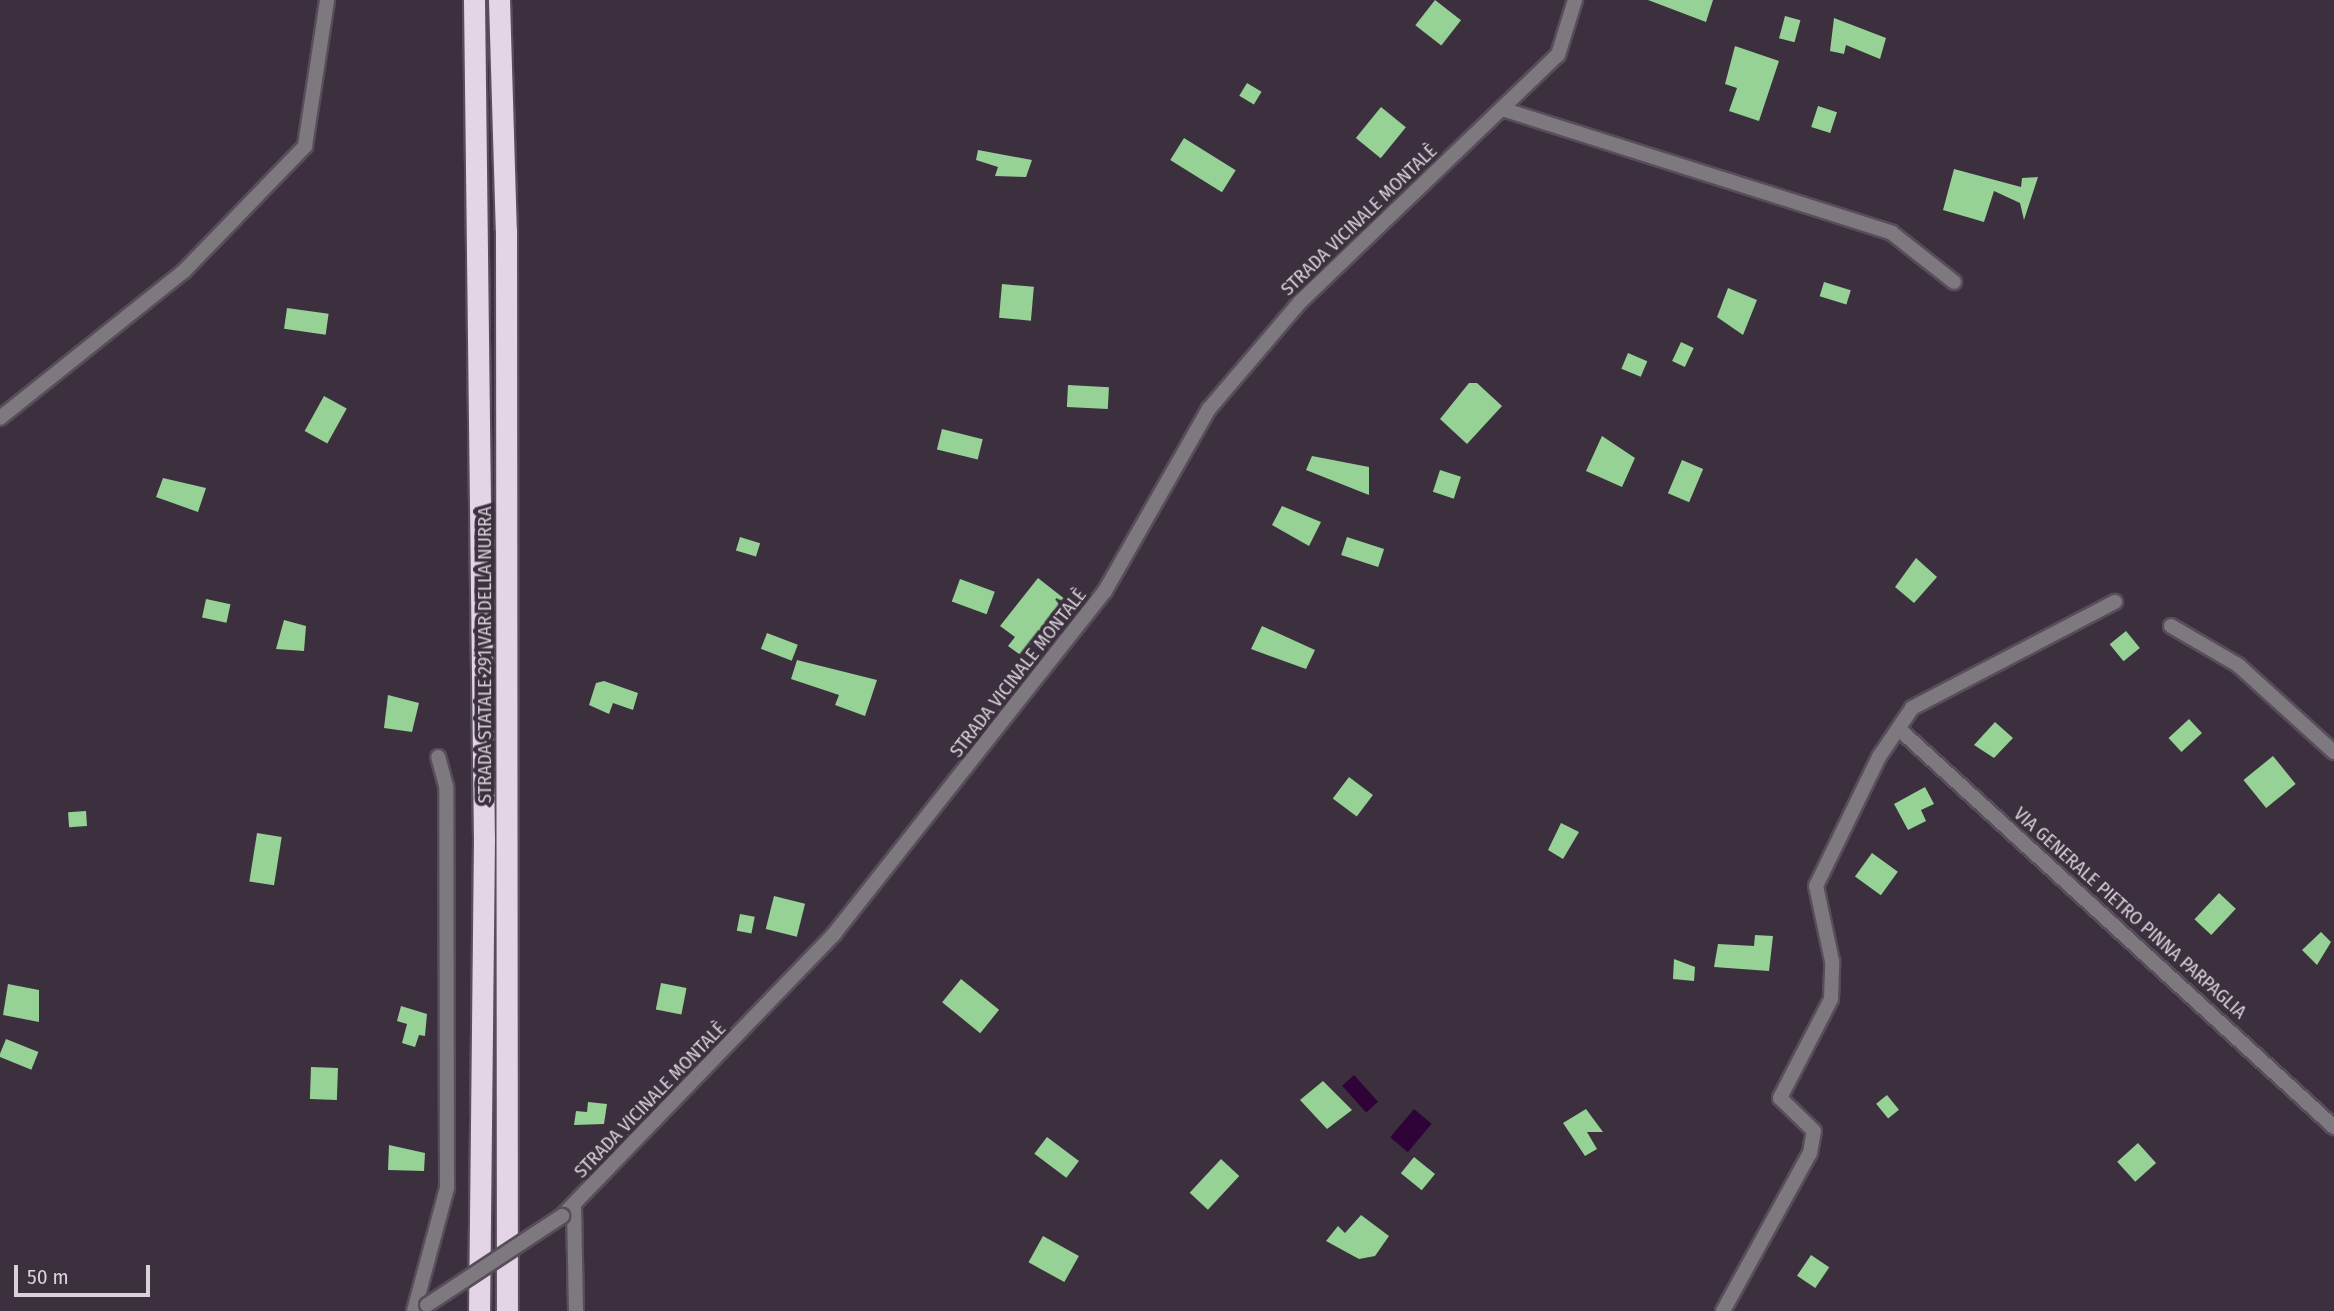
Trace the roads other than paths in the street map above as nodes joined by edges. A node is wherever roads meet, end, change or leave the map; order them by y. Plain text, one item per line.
1 (327, 0) edge
2 (474, 0) edge
3 (499, 0) edge
4 (1575, 0) edge
5 (1502, 109) junction
6 (1954, 282) dead end
7 (0, 418) edge
8 (2115, 603) dead end
9 (2171, 626) dead end
10 (1899, 729) junction
11 (2334, 752) edge
12 (438, 757) dead end
13 (2334, 1127) edge
14 (574, 1206) junction
15 (420, 1309) edge
16 (479, 1311) edge
17 (507, 1311) edge
18 (576, 1311) edge
19 (1723, 1311) edge

1 - 7 street
2 - 16 highway, STRADA STATALE 291 VAR DELLA NURRA
3 - 17 highway, STRADA STATALE 291 VAR DELLA NURRA
4 - 5 street, STRADA VICINALE MONTALÈ
5 - 6 street
5 - 14 street, STRADA VICINALE MONTALÈ
8 - 10 street
9 - 11 street
10 - 13 street, VIA GENERALE PIETRO PINNA PARPAGLIA
10 - 19 street
12 - 15 street
14 - 15 street, STRADA VICINALE MONTALÈ, bridge
14 - 18 street

